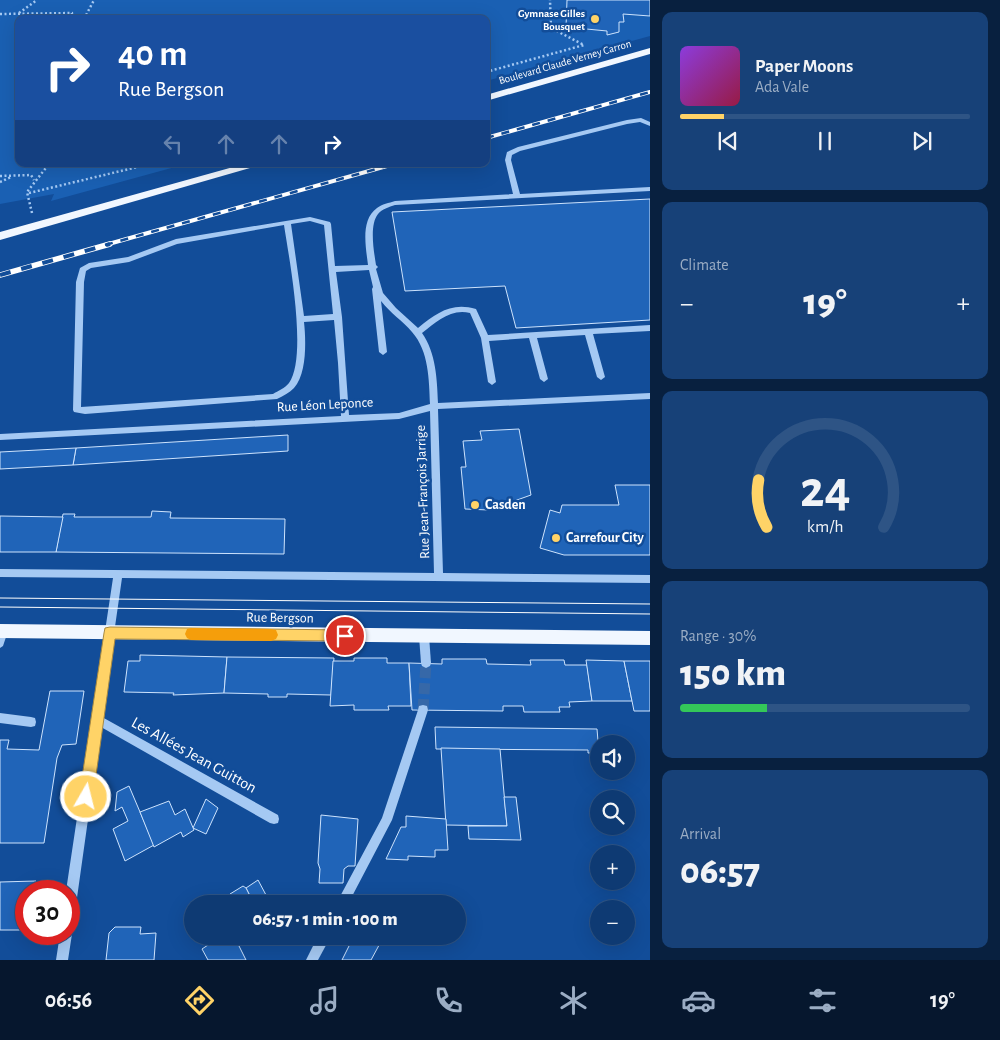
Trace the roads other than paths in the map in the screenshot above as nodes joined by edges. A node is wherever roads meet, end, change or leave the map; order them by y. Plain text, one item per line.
1 (650, 51) edge
2 (490, 97) edge
3 (650, 124) edge
4 (243, 167) edge
5 (650, 189) edge
6 (517, 196) junction
7 (287, 222) junction
8 (0, 235) edge
9 (374, 267) junction
10 (332, 269) junction
11 (376, 286) junction
12 (338, 317) junction
13 (300, 319) junction
14 (650, 328) edge
15 (418, 332) junction
16 (588, 332) junction
17 (532, 335) junction
18 (485, 338) junction
19 (383, 352) dead end
20 (601, 377) dead end
21 (544, 379) dead end
22 (492, 382) dead end
23 (650, 396) edge
24 (434, 406) junction
25 (345, 417) junction
26 (0, 437) edge
27 (0, 573) edge
28 (118, 574) junction
29 (439, 578) junction
30 (650, 579) edge
31 (110, 633) junction
32 (1, 635) edge
33 (424, 636) junction
34 (650, 638) edge
35 (426, 663) tunnel mouth
36 (424, 710) tunnel mouth
37 (0, 718) edge
38 (98, 720) junction
39 (31, 722) dead end
40 (274, 819) dead end
41 (74, 880) edge
42 (347, 895) edge
43 (64, 945) edge
44 (320, 945) edge
45 (62, 960) edge
46 (312, 960) edge

1 - 2 main road, Boulevard Claude Verney Carron
3 - 6 street
4 - 8 main road
5 - 6 street
6 - 9 street
7 - 10 street
7 - 13 street
7 - 13 street
9 - 10 street
9 - 11 street
10 - 12 street
11 - 15 street
11 - 19 street
12 - 13 street
12 - 25 street
14 - 16 street
15 - 18 street
15 - 24 street, Rue Jean-François Jarrige
16 - 17 street
16 - 20 street
17 - 18 street
17 - 21 street
18 - 22 street
23 - 24 street, Rue Léon Leponce
24 - 25 street, Rue Léon Leponce
24 - 29 street, Rue Jean-François Jarrige
25 - 26 street, Rue Léon Leponce
27 - 28 street
28 - 29 street
28 - 31 street
29 - 30 street
31 - 32 main road, Rue Bergson
31 - 33 main road, Rue Bergson
31 - 38 street
33 - 34 main road, Rue Bergson
33 - 35 street
36 - 42 street
37 - 39 street
38 - 40 street, Les Allées Jean Guitton
38 - 41 street
43 - 45 street
44 - 46 street

